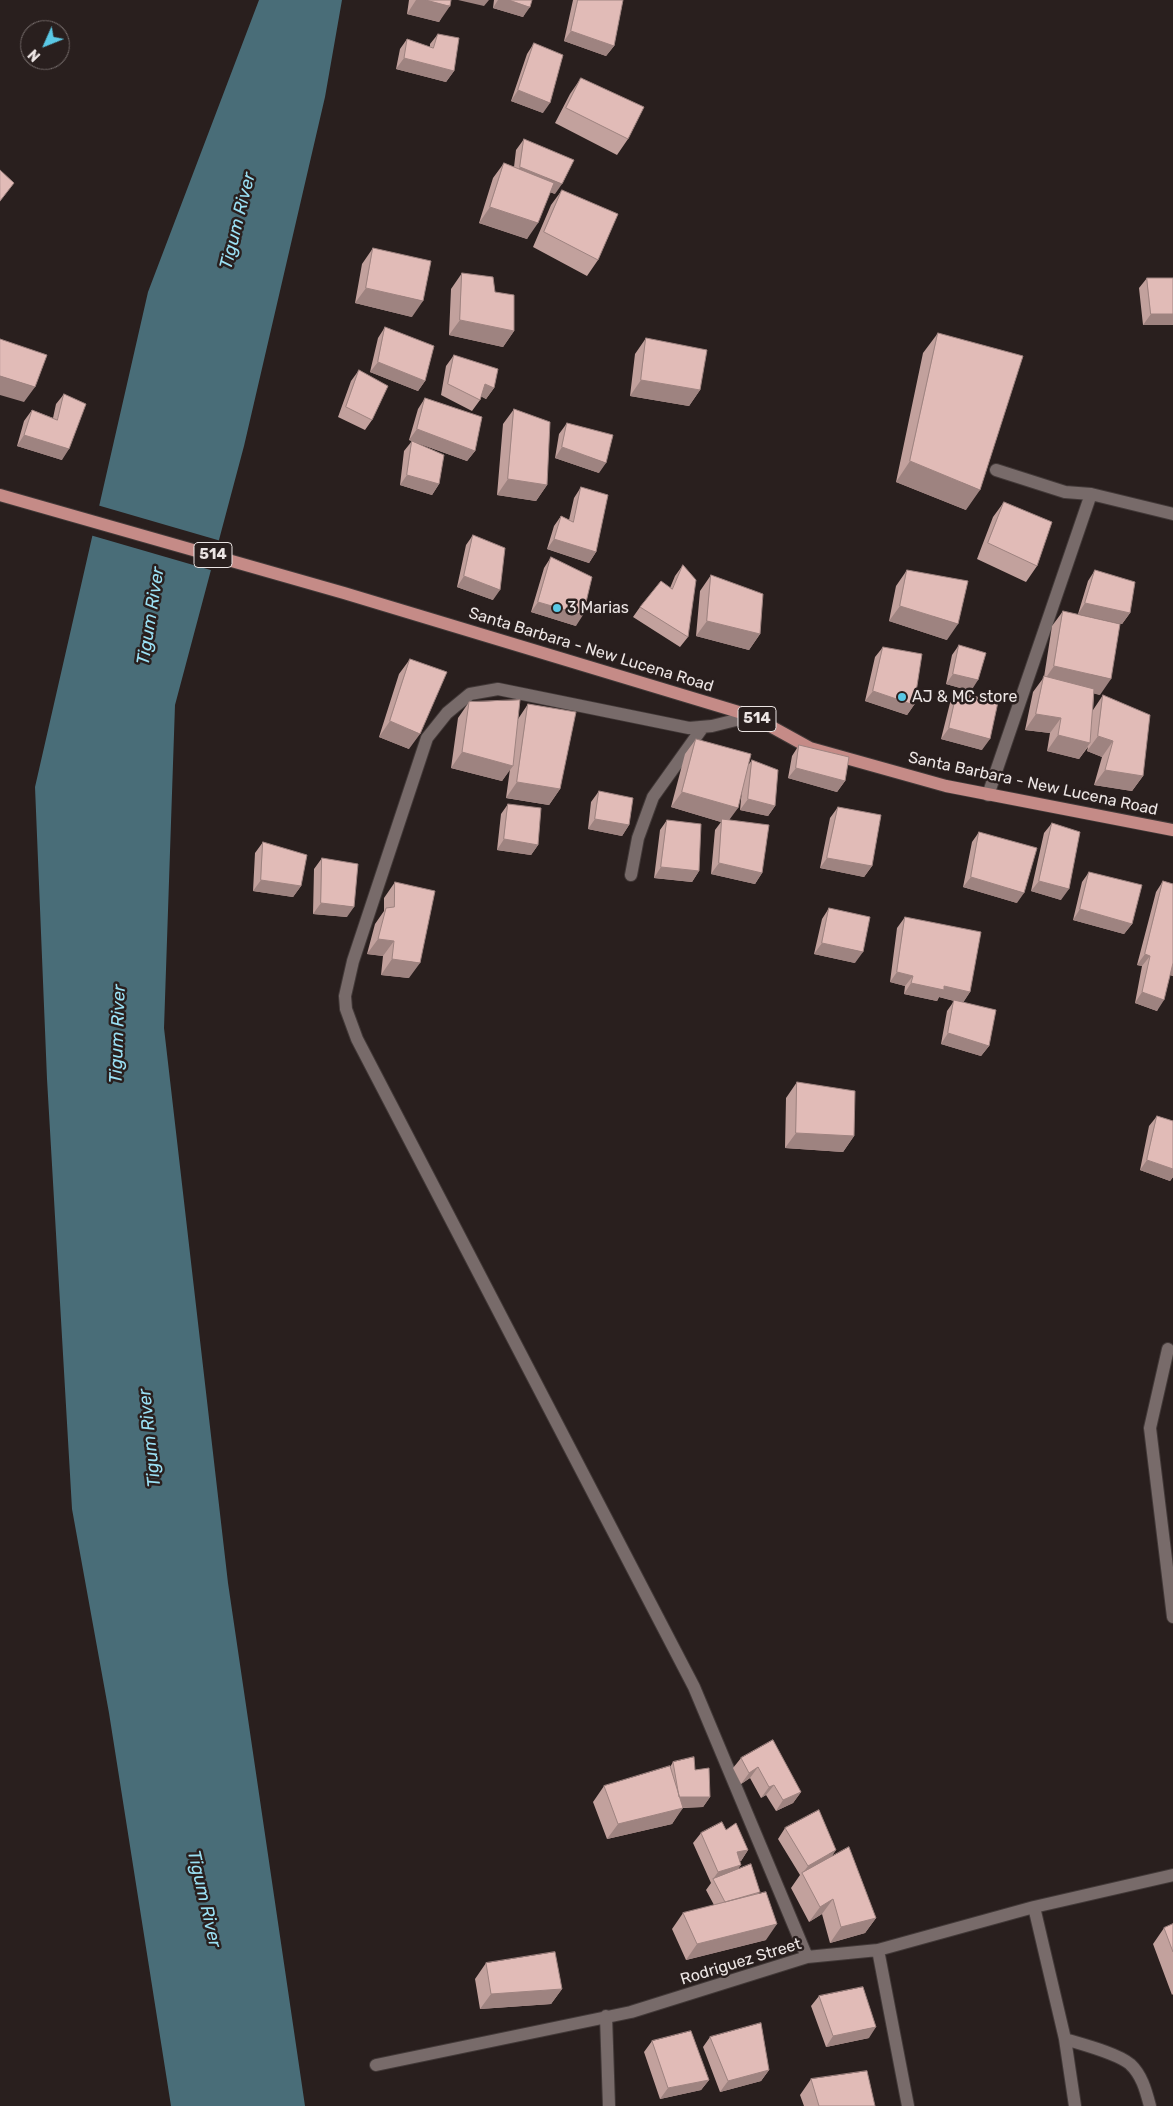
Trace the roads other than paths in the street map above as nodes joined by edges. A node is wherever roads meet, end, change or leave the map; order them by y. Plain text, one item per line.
1 (996, 470) dead end
2 (1091, 494) junction
3 (0, 495) edge
4 (1173, 514) edge
5 (752, 716) junction
6 (703, 727) junction
7 (988, 794) junction
8 (1173, 830) edge
9 (631, 875) dead end
10 (1168, 1349) dead end
11 (1173, 1617) edge
12 (1173, 1875) edge
13 (1034, 1907) junction
14 (878, 1950) junction
15 (807, 1957) junction
16 (606, 2016) junction
17 (1064, 2039) junction
18 (376, 2065) dead end
19 (609, 2106) edge
20 (908, 2106) edge
21 (1075, 2106) edge
22 (1150, 2106) edge

1 - 2 street
2 - 4 street
2 - 7 street
3 - 5 main road, Santa Barbara - New Lucena Road / 514
5 - 6 street
5 - 7 main road, Santa Barbara - New Lucena Road / 514
6 - 9 street
6 - 15 street
7 - 8 main road, Santa Barbara - New Lucena Road / 514
10 - 11 street
12 - 13 street, Rodriguez Street
13 - 14 street, Rodriguez Street
13 - 17 street
14 - 15 street, Rodriguez Street
14 - 20 street
15 - 16 street, Rodriguez Street
16 - 18 street, Rodriguez Street
16 - 19 street
17 - 21 street
17 - 22 street

